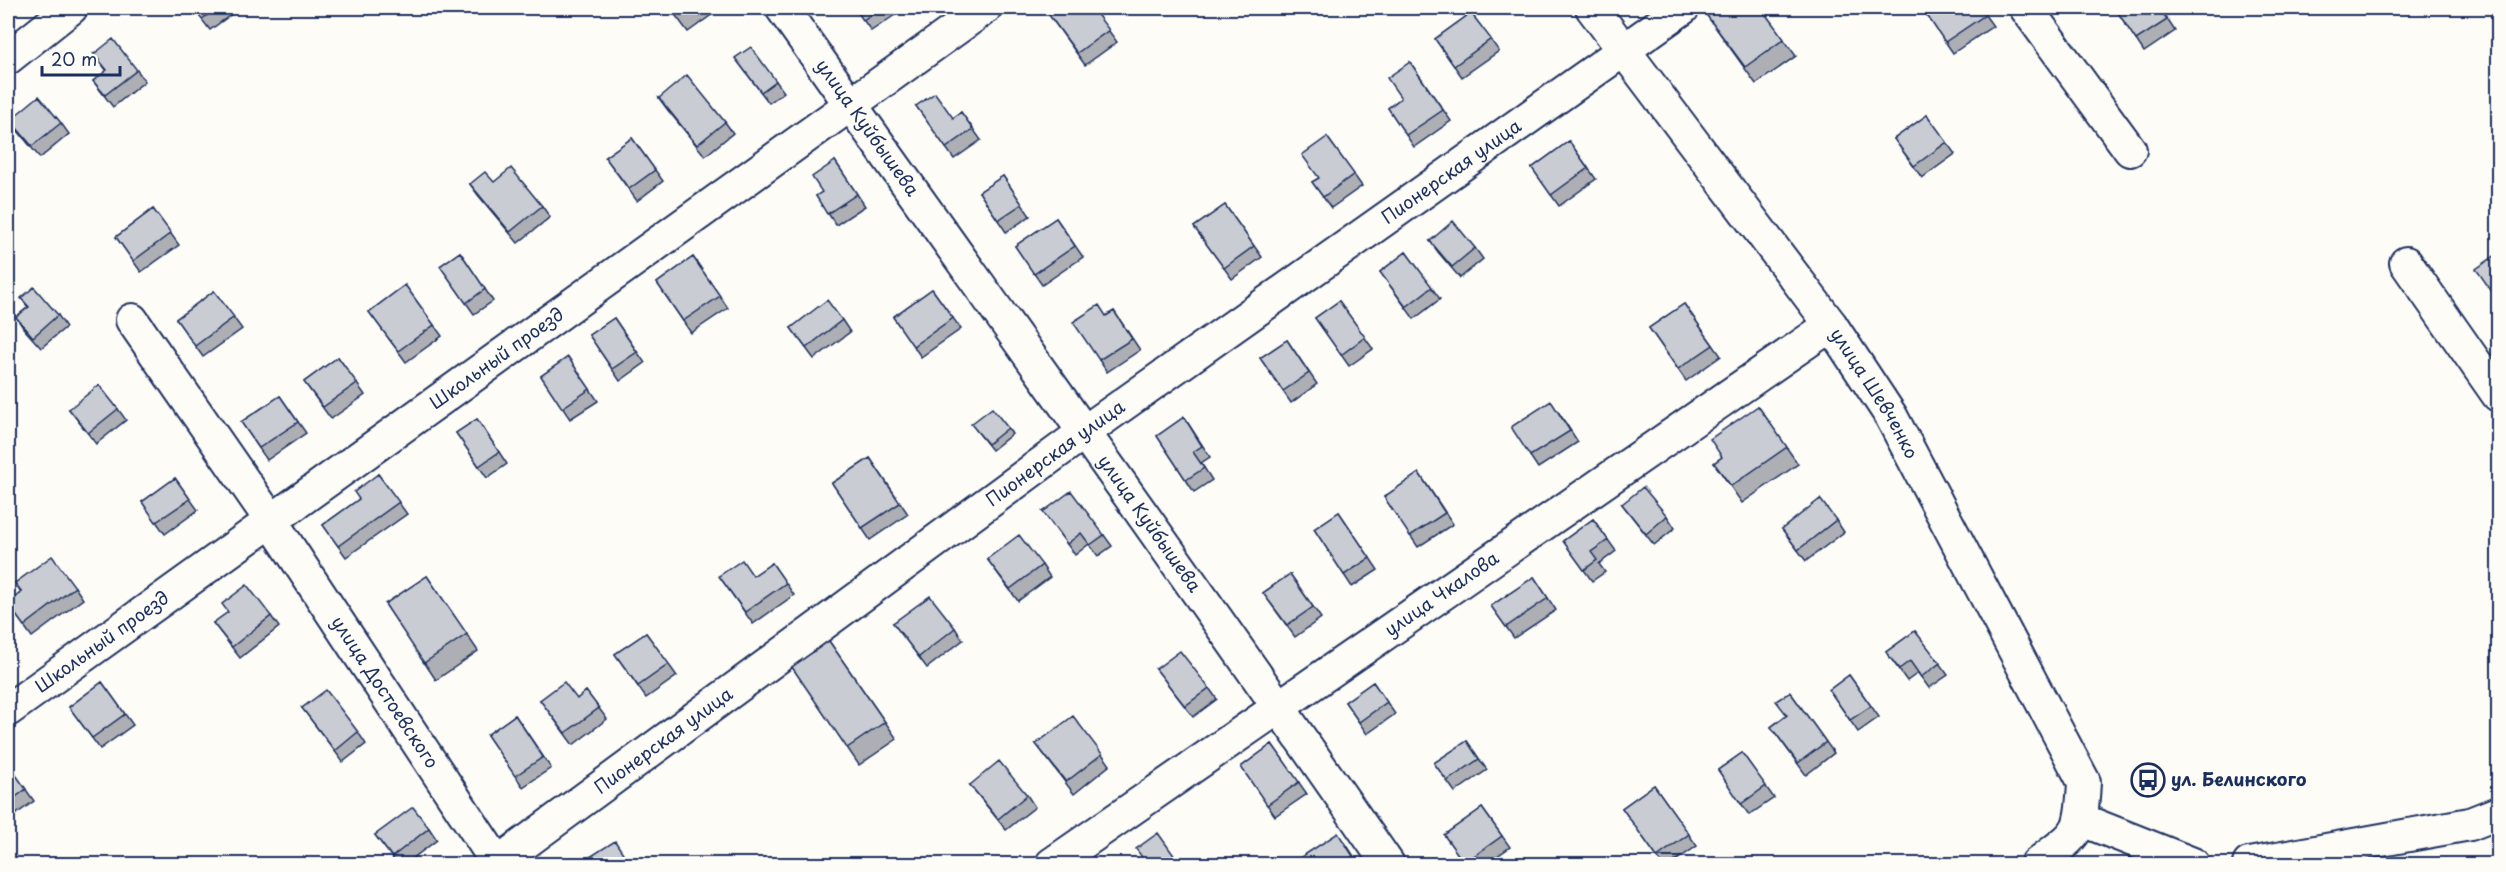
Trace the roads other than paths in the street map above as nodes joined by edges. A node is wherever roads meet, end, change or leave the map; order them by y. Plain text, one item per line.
1 (71, 8) edge
2 (782, 8) edge
3 (985, 8) edge
4 (1592, 8) edge
5 (1683, 8) edge
6 (2026, 8) edge
7 (1622, 50) junction
8 (8, 58) edge
9 (850, 104) junction
10 (2130, 150) dead end
11 (2406, 263) dead end
12 (132, 320) dead end
13 (1831, 325) junction
14 (2499, 395) edge
15 (1083, 433) junction
16 (270, 519) junction
17 (1279, 707) junction
18 (8, 710) edge
19 (2499, 813) edge
20 (2082, 819) junction
21 (2153, 857) edge
22 (498, 864) edge
23 (1052, 864) edge
24 (1388, 864) edge
25 (2037, 864) edge
26 (2193, 864) edge
27 (2249, 864) edge

1 - 8 street
2 - 9 street, улица Куйбышева
3 - 9 street, Школьный проезд
4 - 7 street, улица Шевченко
5 - 7 street, Пионерская улица
6 - 10 street
7 - 13 street, улица Шевченко
7 - 15 street, Пионерская улица
9 - 15 street, улица Куйбышева
9 - 16 street, Школьный проезд
11 - 14 street
12 - 16 street, улица Достоевского
13 - 17 street, улица Чкалова
13 - 20 street, улица Шевченко
15 - 17 street, улица Куйбышева
15 - 22 street, Пионерская улица
16 - 18 street, Школьный проезд
16 - 22 street, улица Достоевского
17 - 23 street, улица Чкалова
17 - 24 street, улица Куйбышева
19 - 27 street
20 - 21 street
20 - 25 street
21 - 26 street

